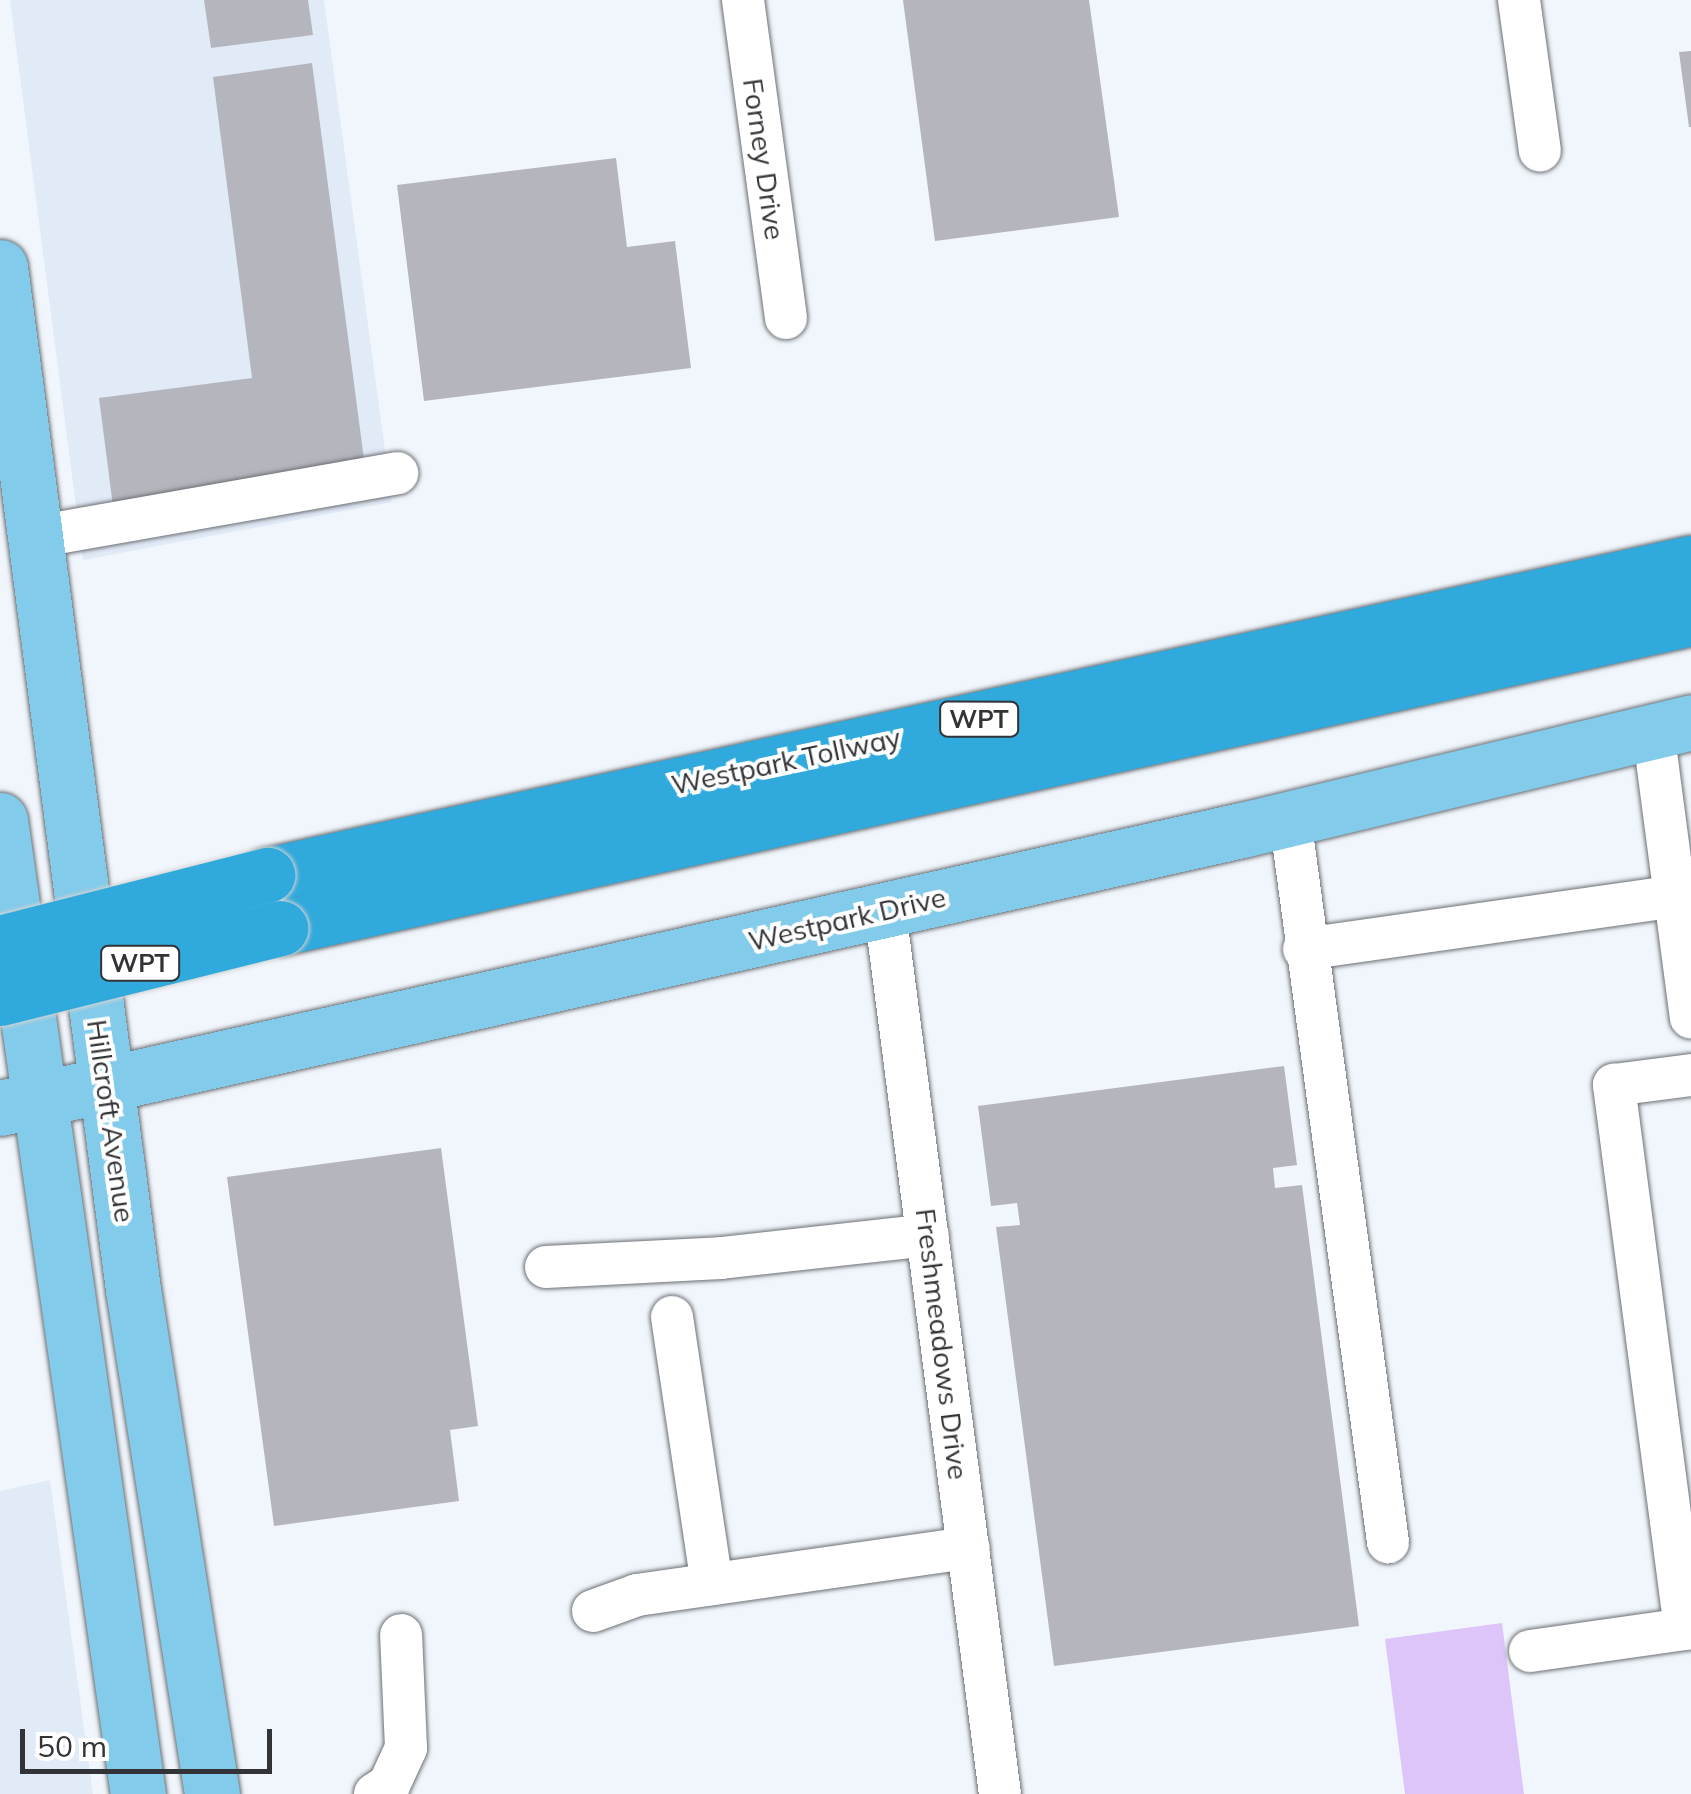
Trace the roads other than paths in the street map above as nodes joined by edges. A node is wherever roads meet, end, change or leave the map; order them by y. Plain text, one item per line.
1 (743, 0) edge
2 (1519, 0) edge
3 (1540, 151) dead end
4 (0, 267) edge
5 (786, 318) dead end
6 (396, 474) dead end
7 (35, 538) junction
8 (1691, 563) edge
9 (1691, 618) edge
10 (1672, 726) edge
11 (1290, 818) junction
12 (0, 820) edge
13 (1675, 896) junction
14 (885, 911) junction
15 (0, 943) edge
16 (1304, 949) junction
17 (0, 998) edge
18 (1691, 1017) edge
19 (1691, 1075) edge
20 (106, 1084) junction
21 (18, 1104) edge
22 (928, 1235) junction
23 (546, 1267) dead end
24 (672, 1317) dead end
25 (1388, 1542) dead end
26 (968, 1548) junction
27 (712, 1584) junction
28 (593, 1611) dead end
29 (401, 1635) dead end
30 (1530, 1651) dead end
31 (999, 1785) edge
32 (138, 1794) edge
33 (212, 1794) edge
34 (375, 1794) edge

1 - 5 street, Forney Drive
2 - 3 street
4 - 7 main road, Hillcroft Avenue
6 - 7 street
7 - 20 main road, Hillcroft Avenue
8 - 15 highway, Westpark Tollway / WPT, bridge
9 - 17 highway, Westpark Tollway / WPT, bridge
10 - 11 main road, Westpark Drive
10 - 13 street
11 - 14 main road, Westpark Drive
11 - 16 street
12 - 21 main road
13 - 16 street
13 - 18 street
14 - 20 main road, Westpark Drive
14 - 22 street, Freshmeadows Drive
16 - 25 street
19 - 30 street
20 - 21 main road, Westpark Drive
20 - 33 main road, Hillcroft Avenue
21 - 32 main road
22 - 23 street
22 - 26 street, Freshmeadows Drive
24 - 27 street
26 - 27 street
26 - 31 street, Freshmeadows Drive
27 - 28 street
29 - 34 street

